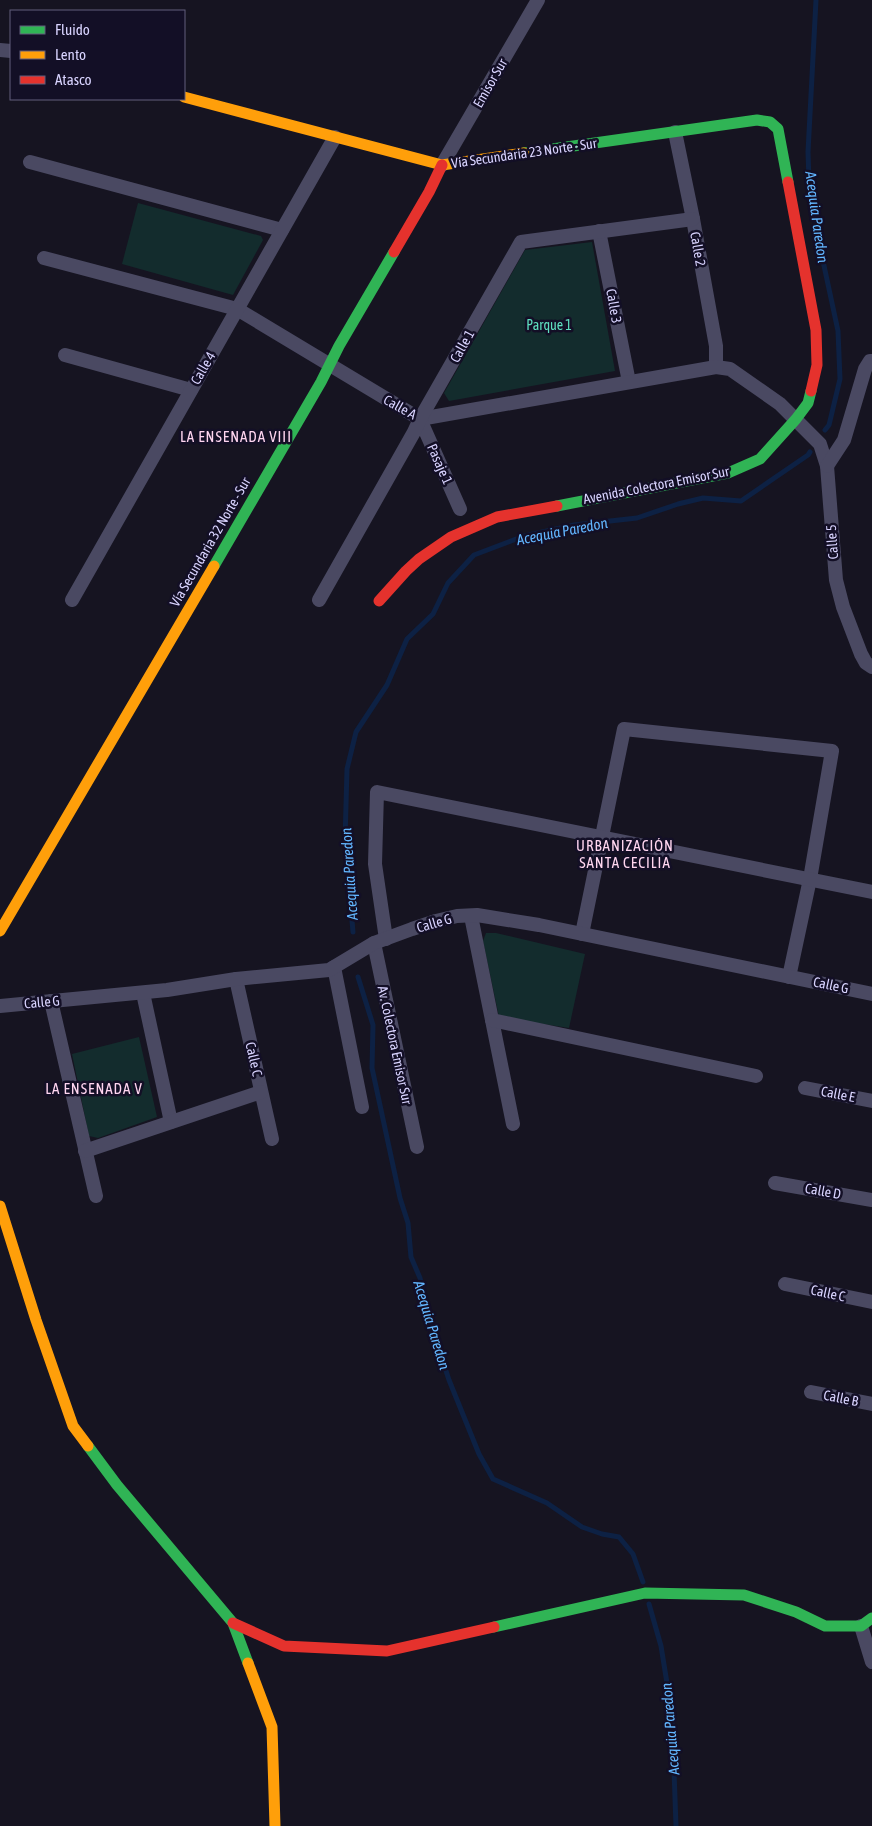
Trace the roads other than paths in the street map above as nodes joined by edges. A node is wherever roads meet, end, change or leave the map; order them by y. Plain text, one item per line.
1 (538, 0) edge
2 (185, 97) edge
3 (778, 129) joint
4 (675, 132) junction
5 (334, 136) junction
6 (30, 162) dead end
7 (442, 165) junction
8 (693, 220) junction
9 (282, 230) junction
10 (599, 231) junction
11 (44, 258) dead end
12 (237, 309) junction
13 (64, 355) dead end
14 (871, 361) edge
15 (330, 364) junction
16 (716, 367) junction
17 (629, 382) junction
18 (191, 390) junction
19 (420, 419) junction
20 (796, 419) junction
21 (827, 466) junction
22 (460, 509) dead end
23 (72, 600) dead end
24 (319, 600) dead end
25 (380, 602) dead end
26 (872, 667) edge
27 (602, 838) junction
28 (810, 878) junction
29 (872, 892) edge
30 (471, 916) junction
31 (0, 931) edge
32 (582, 934) junction
33 (380, 941) junction
34 (334, 967) junction
35 (789, 977) junction
36 (236, 980) junction
37 (143, 993) junction
38 (872, 994) edge
39 (52, 1002) junction
40 (0, 1006) edge
41 (492, 1020) junction
42 (756, 1076) dead end
43 (805, 1088) dead end
44 (261, 1092) junction
45 (872, 1101) edge
46 (362, 1107) dead end
47 (171, 1122) junction
48 (513, 1124) dead end
49 (272, 1139) dead end
50 (417, 1147) dead end
51 (85, 1151) junction
52 (775, 1182) dead end
53 (96, 1196) dead end
54 (872, 1200) edge
55 (0, 1206) edge
56 (785, 1284) dead end
57 (872, 1302) edge
58 (811, 1392) dead end
59 (872, 1404) edge
60 (867, 1622) edge
61 (233, 1623) junction
62 (872, 1662) edge
63 (275, 1826) edge

1 - 7 street, Emisor Sur
2 - 5 street, Vía Secundaria 23 Norte - Sur
3 - 4 street, Vía Secundaria 23 Norte - Sur
3 - 20 street, Avenida Colectora Emisor Sur
4 - 7 street, Vía Secundaria 23 Norte - Sur
4 - 8 street, Calle 2
5 - 7 street, Vía Secundaria 23 Norte - Sur
5 - 9 street, Calle 4
6 - 9 street
7 - 15 street, Vía Secundaria 32 Norte - Sur
8 - 10 street, Calle 1
8 - 16 street, Calle 2
9 - 12 street, Calle 4
10 - 17 street, Calle 3
10 - 19 street, Calle 1
11 - 12 street, Calle A
12 - 15 street, Calle A
12 - 18 street, Calle 4
13 - 18 street
14 - 21 street
15 - 19 street, Calle A
15 - 31 street, Vía Secundaria 32 Norte - Sur
16 - 17 street, Calle A
16 - 20 street, Calle A
17 - 19 street, Calle A
18 - 23 street, Calle 4
19 - 22 street, Pasaje 1
19 - 24 street, Calle 1
20 - 21 street, Calle 5
20 - 25 street, Avenida Colectora Emisor Sur
21 - 26 street, Calle 5
27 - 28 street
27 - 28 street
27 - 32 street
27 - 33 street, Av. Colectora Emisor Sur
28 - 29 street
28 - 35 street
30 - 32 street, Calle G
30 - 33 street, Calle G
30 - 41 street
32 - 35 street, Calle G
33 - 34 street, Calle G
33 - 50 street, Av. Colectora Emisor Sur
34 - 36 street, Calle G
34 - 46 street
35 - 38 street, Calle G
36 - 37 street, Calle G
36 - 44 street, Calle C
37 - 39 street, Calle G
37 - 47 street
39 - 40 street, Calle G
39 - 51 street
41 - 42 street
41 - 48 street
43 - 45 street, Calle E
44 - 47 street
44 - 49 street, Calle C
47 - 51 street
51 - 53 street
52 - 54 street, Calle D
55 - 61 street
56 - 57 street, Calle C
58 - 59 street, Calle B
60 - 61 street
60 - 62 street
61 - 63 street

